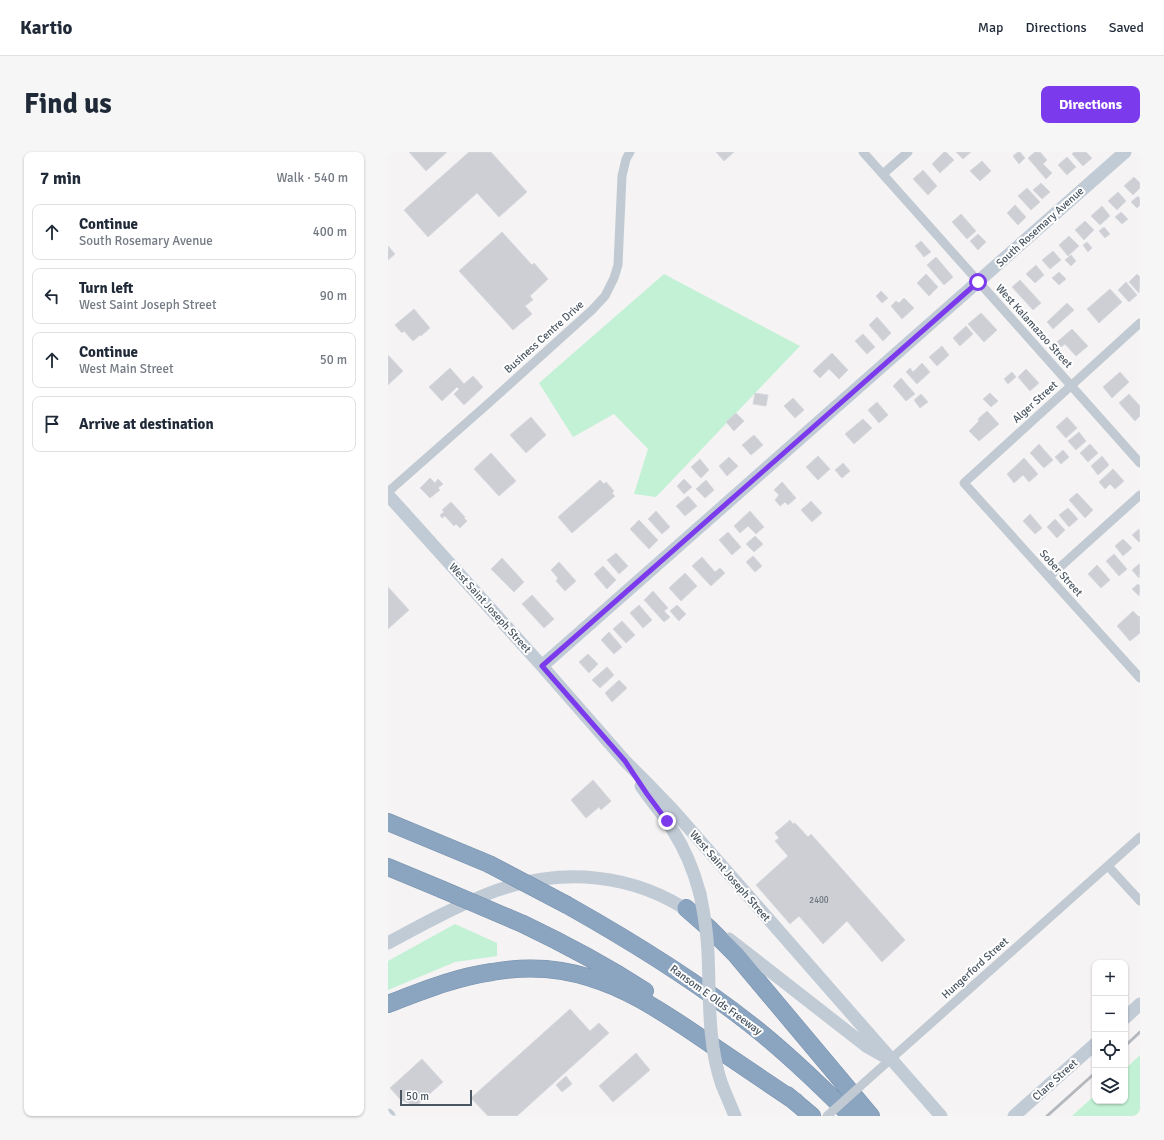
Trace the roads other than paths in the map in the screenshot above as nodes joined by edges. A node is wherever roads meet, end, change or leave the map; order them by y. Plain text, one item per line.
1 (630, 152) edge
2 (863, 152) edge
3 (908, 152) edge
4 (1125, 152) edge
5 (883, 174) junction
6 (978, 282) junction
7 (1140, 323) edge
8 (1071, 385) junction
9 (1140, 463) edge
10 (964, 483) joint
11 (388, 494) edge
12 (1140, 495) edge
13 (1049, 577) junction
14 (542, 666) junction
15 (1138, 672) edge
16 (625, 761) junction
17 (388, 822) edge
18 (1140, 837) edge
19 (1108, 866) junction
20 (388, 867) edge
21 (1140, 901) edge
22 (686, 908) junction
23 (388, 943) edge
24 (388, 1004) edge
25 (1140, 1004) edge
26 (1128, 1015) edge
27 (1092, 1047) edge
28 (891, 1059) junction
29 (796, 1102) junction
30 (735, 1116) edge
31 (812, 1116) edge
32 (827, 1116) edge
33 (851, 1116) edge
34 (871, 1116) edge
35 (941, 1116) edge
36 (1014, 1116) edge

1 - 11 street, Business Centre Drive
2 - 5 street, West Kalamazoo Street
3 - 5 street
4 - 6 street, South Rosemary Avenue
5 - 6 street, West Kalamazoo Street
6 - 8 street, West Kalamazoo Street
6 - 14 street, South Rosemary Avenue
7 - 8 street, Alger Street
8 - 9 street, West Kalamazoo Street
8 - 10 street, Alger Street
10 - 13 street, Sober Street
11 - 14 street, West Saint Joseph Street
12 - 13 street
13 - 15 street, Sober Street
14 - 16 street, West Saint Joseph Street
16 - 28 street, West Saint Joseph Street
16 - 30 street, bridge
17 - 33 highway, Ransom E Olds Freeway, bridge
18 - 19 street, Hungerford Street
19 - 21 street
19 - 28 street, Hungerford Street
20 - 29 highway, bridge
22 - 23 street
22 - 28 street
22 - 34 highway
24 - 29 highway
25 - 26 street
27 - 36 street, Clare Street
28 - 32 street, Hungerford Street, bridge
28 - 35 street, West Saint Joseph Street
29 - 31 highway

